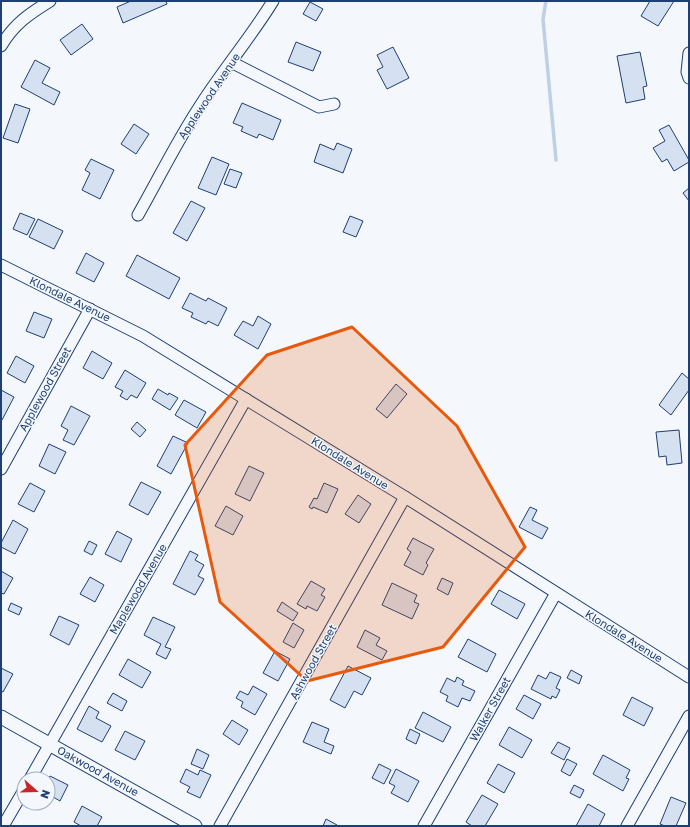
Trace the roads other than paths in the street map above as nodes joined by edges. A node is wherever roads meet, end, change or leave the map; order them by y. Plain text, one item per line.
1 (50, 1) edge
2 (273, 1) edge
3 (1, 46) edge
4 (689, 53) edge
5 (231, 62) junction
6 (689, 78) edge
7 (334, 104) dead end
8 (138, 215) dead end
9 (1, 265) edge
10 (90, 308) junction
11 (246, 399) junction
12 (1, 469) edge
13 (405, 497) junction
14 (556, 593) junction
15 (689, 677) edge
16 (689, 716) edge
17 (1, 717) edge
18 (50, 744) junction
19 (35, 771) edge
20 (16, 804) edge
21 (3, 826) edge
22 (195, 826) edge
23 (220, 826) edge
24 (424, 826) edge
25 (627, 826) edge

1 - 3 street
2 - 5 street, Applewood Avenue
4 - 6 street
5 - 7 street
5 - 8 street, Applewood Avenue
9 - 10 street, Klondale Avenue
10 - 11 street, Klondale Avenue
10 - 12 street, Applewood Street
11 - 13 street, Klondale Avenue
11 - 18 street, Maplewood Avenue
13 - 14 street, Klondale Avenue
13 - 23 street, Ashwood Street
14 - 15 street, Klondale Avenue
14 - 24 street, Walker Street
16 - 25 street
17 - 18 street, Oakwood Avenue
18 - 19 street, Maplewood Avenue
18 - 22 street, Oakwood Avenue
20 - 21 street

